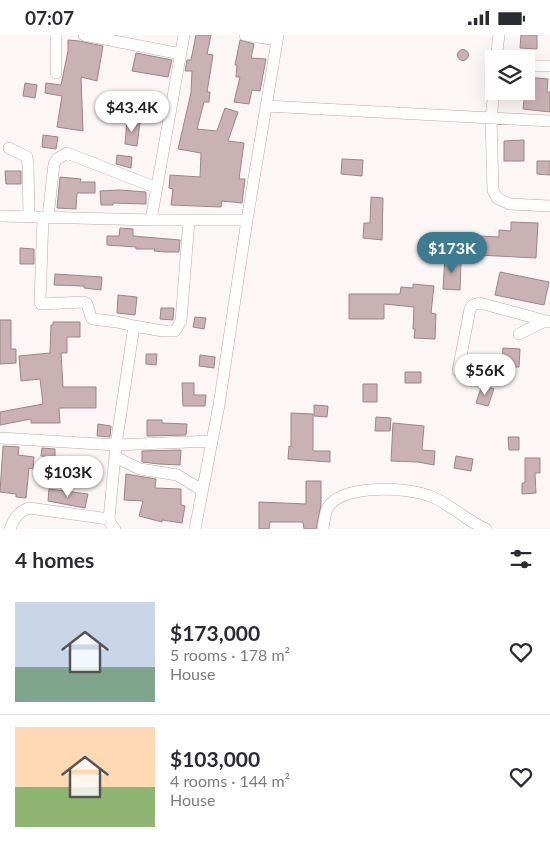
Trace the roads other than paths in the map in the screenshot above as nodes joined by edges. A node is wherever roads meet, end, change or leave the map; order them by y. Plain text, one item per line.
1 (56, 35) edge
2 (84, 35) edge
3 (184, 35) edge
4 (245, 35) edge
5 (499, 35) edge
6 (278, 37) edge
7 (497, 50) edge
8 (181, 54) junction
9 (535, 65) edge
10 (550, 66) edge
11 (56, 73) dead end
12 (493, 100) edge
13 (266, 106) junction
14 (492, 119) junction
15 (550, 121) edge
16 (9, 148) dead end
17 (157, 188) junction
18 (550, 206) edge
19 (0, 215) edge
20 (29, 215) junction
21 (45, 217) junction
22 (151, 220) junction
23 (189, 220) junction
24 (247, 220) junction
25 (548, 322) edge
26 (134, 326) junction
27 (519, 334) dead end
28 (458, 371) dead end
29 (0, 439) edge
30 (212, 441) junction
31 (116, 445) junction
32 (115, 457) junction
33 (202, 490) junction
34 (112, 526) edge
35 (10, 529) edge
36 (195, 529) edge
37 (323, 529) edge
38 (486, 529) edge

1 - 11 street
2 - 8 street
3 - 8 street
4 - 6 street
5 - 7 street
6 - 13 street
8 - 17 street
9 - 10 street
12 - 14 street
13 - 14 street
13 - 24 street
14 - 15 street
14 - 18 street
16 - 20 street
17 - 21 street
17 - 22 street
19 - 20 street
20 - 21 street
21 - 22 street
21 - 26 street
22 - 23 street
23 - 24 street
23 - 26 street
24 - 30 street
25 - 27 street
25 - 28 street
26 - 31 street
29 - 31 street
30 - 31 street
30 - 33 street
31 - 32 street
32 - 33 street
32 - 34 street
33 - 36 street
34 - 35 street
37 - 38 street

